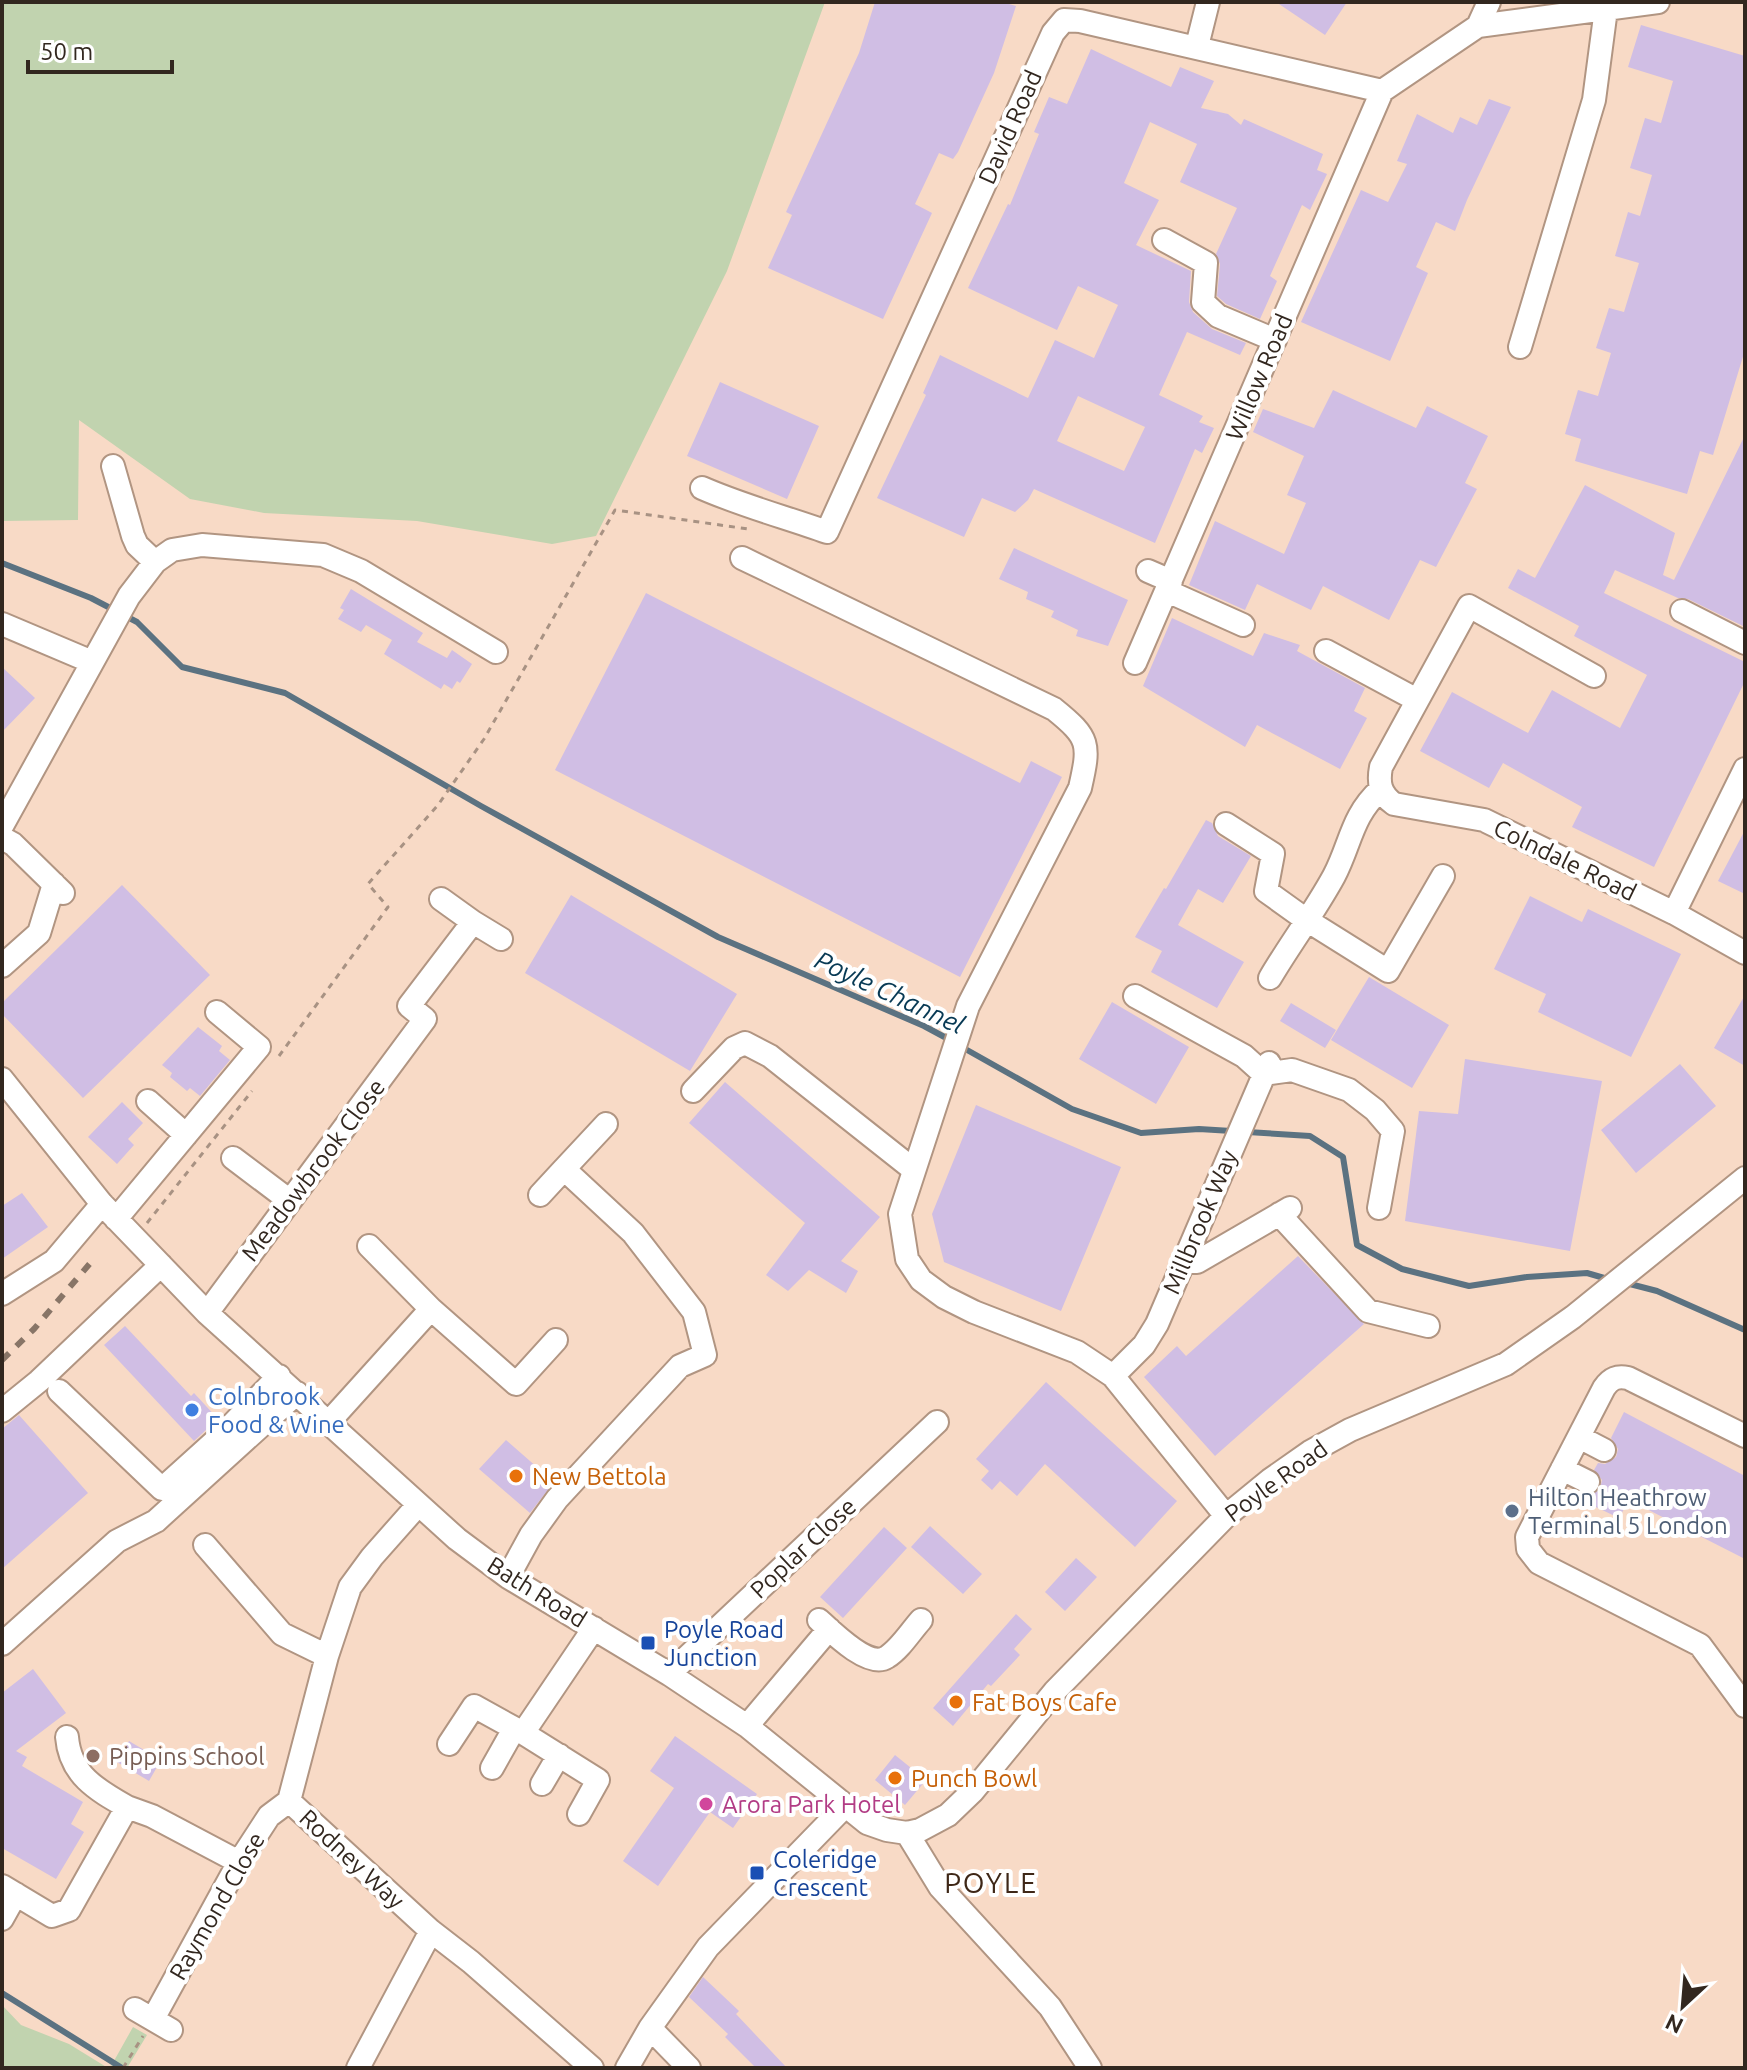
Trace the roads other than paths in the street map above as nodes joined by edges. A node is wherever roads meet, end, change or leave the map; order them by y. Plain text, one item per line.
1 (1208, 2) edge
2 (1489, 2) edge
3 (1658, 2) edge
4 (1606, 9) junction
5 (1064, 11) edge
6 (1478, 26) junction
7 (1197, 46) junction
8 (1382, 91) junction
9 (1164, 240) dead end
10 (1275, 340) junction
11 (1520, 347) dead end
12 (113, 466) dead end
13 (702, 488) dead end
14 (742, 558) dead end
15 (155, 562) junction
16 (1148, 571) dead end
17 (1169, 586) junction
18 (1682, 611) dead end
19 (2, 624) edge
20 (1243, 625) dead end
21 (1745, 643) edge
22 (1326, 651) dead end
23 (496, 652) dead end
24 (97, 653) junction
25 (1135, 663) dead end
26 (1594, 676) dead end
27 (1417, 700) junction
28 (1745, 769) edge
29 (1381, 789) junction
30 (1226, 824) dead end
31 (2, 826) edge
32 (2, 838) edge
33 (1443, 876) dead end
34 (441, 899) dead end
35 (1674, 913) junction
36 (473, 922) junction
37 (1301, 925) junction
38 (501, 939) dead end
39 (1745, 953) edge
40 (2, 966) edge
41 (1270, 978) dead end
42 (1135, 996) dead end
43 (217, 1012) dead end
44 (1263, 1075) junction
45 (2, 1079) edge
46 (693, 1091) dead end
47 (148, 1101) dead end
48 (606, 1124) dead end
49 (186, 1135) junction
50 (233, 1158) dead end
51 (564, 1169) junction
52 (914, 1170) junction
53 (1745, 1178) edge
54 (540, 1195) dead end
55 (290, 1201) junction
56 (1379, 1208) dead end
57 (109, 1212) junction
58 (369, 1246) dead end
59 (1184, 1261) junction
60 (161, 1265) junction
61 (2, 1294) edge
62 (431, 1309) junction
63 (207, 1313) junction
64 (1428, 1326) dead end
65 (556, 1340) dead end
66 (279, 1376) junction
67 (1113, 1376) junction
68 (59, 1391) dead end
69 (297, 1393) junction
70 (2, 1411) edge
71 (937, 1422) dead end
72 (328, 1423) junction
73 (1745, 1436) edge
74 (1579, 1437) junction
75 (1604, 1450) dead end
76 (1562, 1469) junction
77 (1588, 1482) dead end
78 (418, 1505) junction
79 (1226, 1516) junction
80 (205, 1545) dead end
81 (508, 1577) junction
82 (921, 1620) dead end
83 (594, 1628) junction
84 (2, 1644) edge
85 (327, 1656) junction
86 (669, 1674) junction
87 (1745, 1706) edge
88 (747, 1726) junction
89 (518, 1731) junction
90 (67, 1737) dead end
91 (449, 1744) dead end
92 (559, 1755) junction
93 (492, 1768) dead end
94 (542, 1784) dead end
95 (289, 1801) junction
96 (127, 1807) junction
97 (844, 1807) junction
98 (579, 1814) dead end
99 (907, 1833) junction
100 (239, 1862) junction
101 (9, 1890) edge
102 (2, 1919) edge
103 (431, 1931) junction
104 (153, 2019) road end
105 (650, 2028) junction
106 (358, 2068) edge
107 (592, 2068) edge
108 (627, 2068) edge
109 (689, 2068) edge
110 (1090, 2068) edge

1 - 7 street
2 - 6 street
3 - 4 street
4 - 6 street
4 - 11 street
5 - 7 street, David Road
5 - 13 street, David Road
6 - 8 street
7 - 8 street, David Road
8 - 10 street, Willow Road
9 - 10 street
10 - 17 street, Willow Road
12 - 15 street
14 - 52 street
15 - 23 street
15 - 24 street
16 - 17 street
17 - 20 street
17 - 25 street, Willow Road
18 - 21 street
19 - 24 street
22 - 27 street
24 - 31 street
26 - 27 street
27 - 29 street
28 - 35 street
29 - 35 street, Colndale Road
29 - 37 street
30 - 37 street
32 - 40 street
33 - 37 street
34 - 36 street
35 - 39 street, Colndale Road
36 - 38 street
36 - 55 street, Meadowbrook Close
37 - 41 street
42 - 44 street
43 - 49 street
44 - 56 street
44 - 59 street, Millbrook Way
45 - 57 street, Bath Road
46 - 52 street
47 - 49 street
48 - 51 street
49 - 57 street
50 - 55 street
51 - 54 street
51 - 81 street
52 - 67 street
53 - 79 street, Poyle Road
55 - 63 street, Meadowbrook Close
57 - 60 street, Bath Road
57 - 61 street
58 - 62 street
59 - 64 street
59 - 67 street, Millbrook Way
60 - 63 street, Bath Road
60 - 70 street
62 - 65 street
62 - 72 street
63 - 66 street, Bath Road
66 - 68 street
66 - 69 street, Bath Road
67 - 79 street
69 - 72 street, Bath Road
69 - 84 street
71 - 86 street, Poplar Close
72 - 78 street, Bath Road
73 - 74 street
74 - 75 street
74 - 76 street
76 - 77 street
76 - 87 street
78 - 81 street, Bath Road
78 - 85 street, Rodney Way
79 - 99 street, Poyle Road
80 - 85 street
81 - 83 street, Bath Road
82 - 88 street
83 - 86 street, Bath Road
83 - 89 street
85 - 95 street, Rodney Way
86 - 88 street, Bath Road
88 - 97 street, Bath Road
89 - 91 street
89 - 92 street
89 - 93 street
90 - 96 street
92 - 94 street
92 - 98 street
95 - 100 street, Raymond Close
95 - 103 street, Rodney Way
96 - 100 street
96 - 101 street
97 - 99 street, Bath Road
97 - 105 street
99 - 110 street
100 - 104 street, Raymond Close
101 - 102 street
103 - 106 street
103 - 107 street, Rodney Way
105 - 108 street
105 - 109 street

